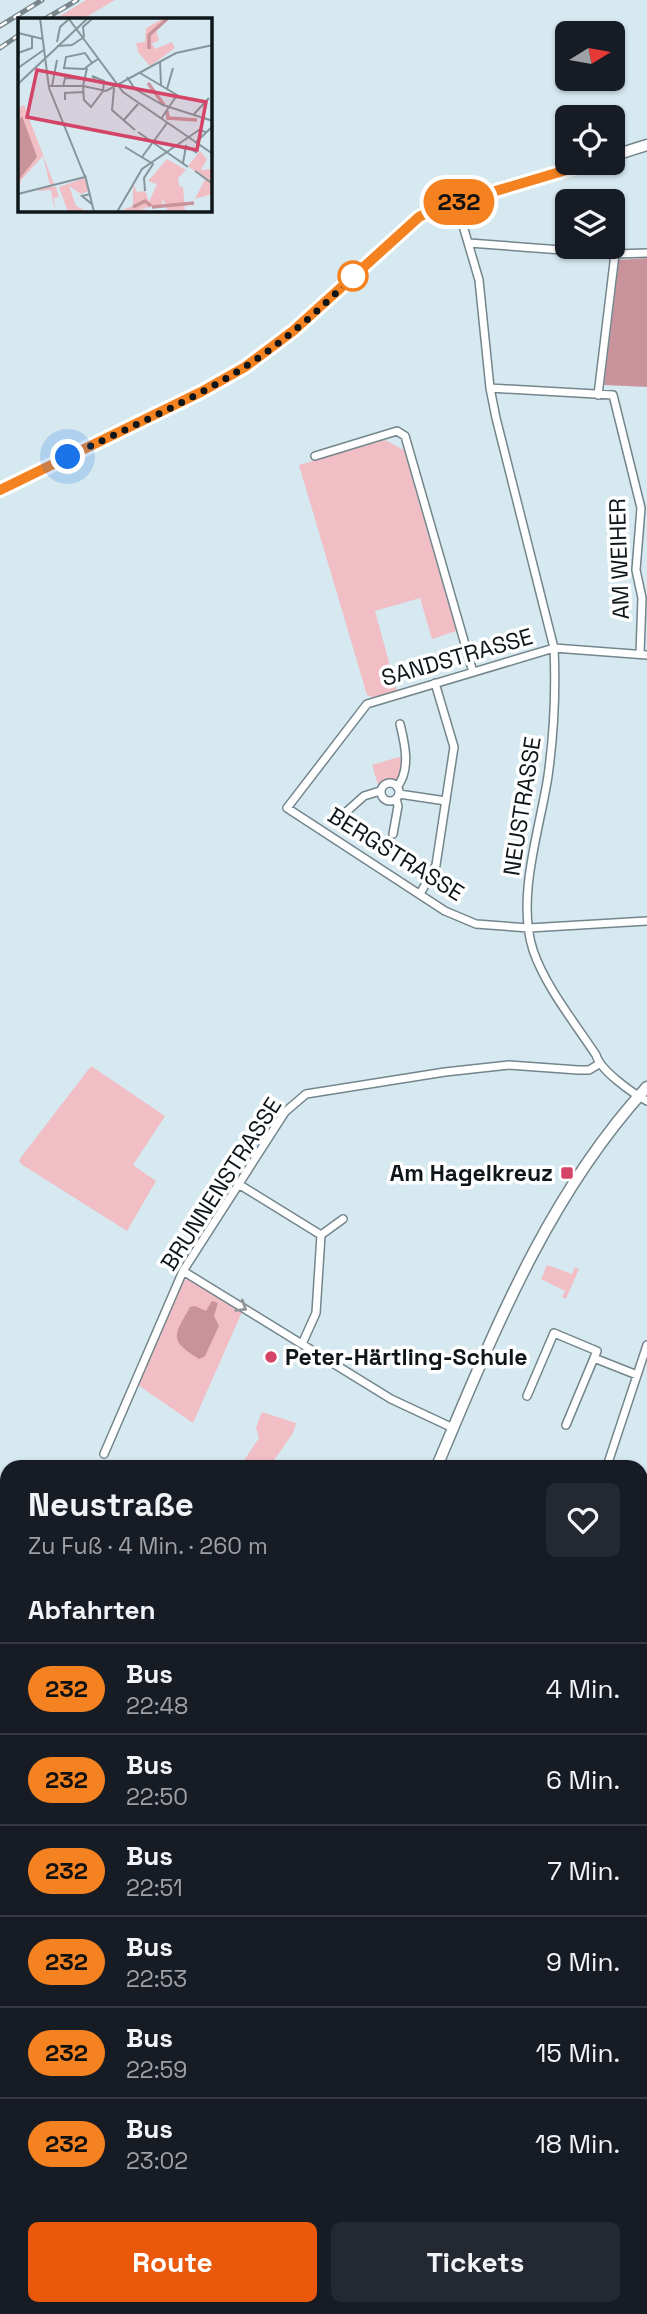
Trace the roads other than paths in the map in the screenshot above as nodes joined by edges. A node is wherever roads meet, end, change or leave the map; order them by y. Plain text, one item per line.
1 (647, 145) edge
2 (625, 152) edge
3 (555, 173) edge
4 (456, 202) junction
5 (469, 243) junction
6 (555, 249) edge
7 (647, 253) edge
8 (625, 254) edge
9 (614, 259) edge
10 (490, 388) junction
11 (598, 395) junction
12 (315, 456) dead end
13 (0, 490) edge
14 (554, 648) junction
15 (644, 655) edge
16 (472, 672) junction
17 (435, 683) junction
18 (400, 724) dead end
19 (380, 791) junction
20 (397, 793) junction
21 (446, 801) junction
22 (287, 808) joint
23 (345, 813) dead end
24 (393, 834) dead end
25 (421, 894) junction
26 (647, 922) edge
27 (529, 928) junction
28 (599, 1064) junction
29 (647, 1087) edge
30 (643, 1099) edge
31 (240, 1185) junction
32 (343, 1219) dead end
33 (321, 1236) junction
34 (183, 1271) junction
35 (302, 1344) junction
36 (647, 1345) edge
37 (594, 1358) junction
38 (637, 1375) junction
39 (527, 1396) dead end
40 (566, 1425) dead end
41 (453, 1428) junction
42 (104, 1454) dead end
43 (440, 1460) edge
44 (609, 1460) edge

1 - 2 main road
3 - 4 main road
4 - 5 street, NEUSTRASSE
4 - 13 main road
5 - 6 street
5 - 10 street, NEUSTRASSE
7 - 8 street
9 - 11 street
10 - 11 street
10 - 14 street, NEUSTRASSE
11 - 15 street, AM WEIHER
12 - 16 street
14 - 15 street, SANDSTRASSE
14 - 16 street, SANDSTRASSE
14 - 27 street, NEUSTRASSE
16 - 17 street, SANDSTRASSE
17 - 21 street
17 - 22 street, SANDSTRASSE
18 - 20 street
19 - 20 street
19 - 20 street
19 - 23 street
20 - 21 street
20 - 24 street
21 - 25 street
22 - 25 street, BERGSTRASSE
25 - 27 street, BERGSTRASSE
26 - 27 street, BERGSTRASSE
27 - 28 street, NEUSTRASSE
28 - 30 street, NEUSTRASSE
28 - 31 street, BRUNNENSTRASSE
29 - 30 main road
30 - 41 main road
31 - 33 street
31 - 34 street, BRUNNENSTRASSE
32 - 33 street
33 - 35 street
34 -> 35 street
34 - 42 street, BRUNNENSTRASSE
35 - 41 street
36 - 38 street
37 - 38 street
37 - 39 street
37 - 40 street
38 - 44 street
41 - 43 main road

